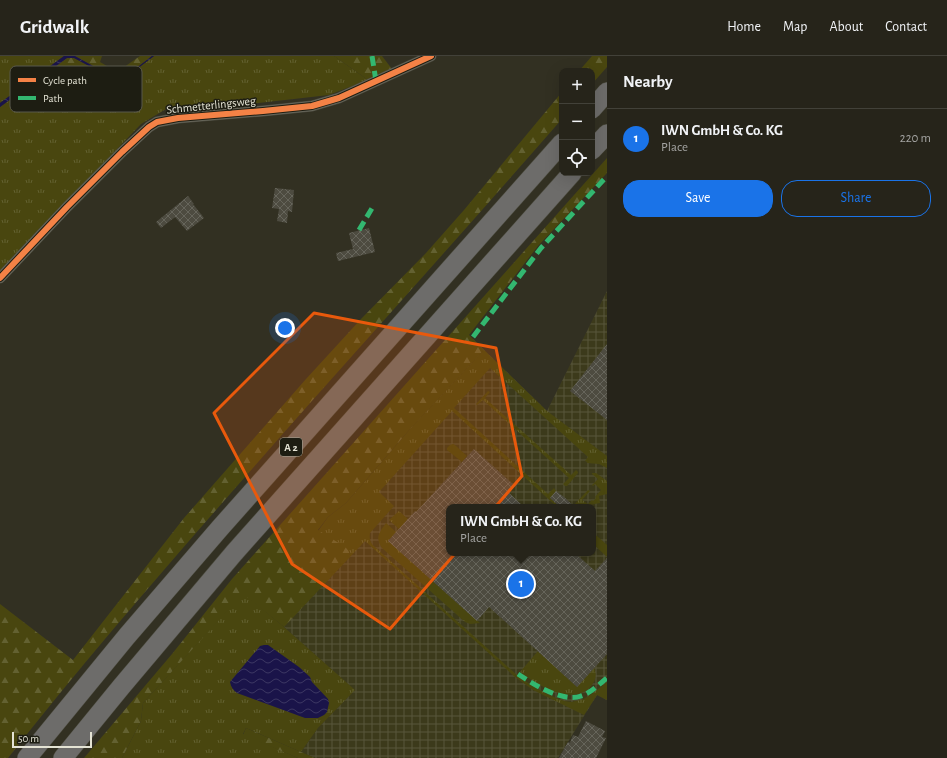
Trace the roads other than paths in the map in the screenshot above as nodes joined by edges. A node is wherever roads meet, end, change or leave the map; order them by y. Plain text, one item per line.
1 (431, 56) edge
2 (607, 92) edge
3 (595, 106) edge
4 (607, 134) edge
5 (559, 145) edge
6 (595, 147) edge
7 (569, 176) edge
8 (0, 278) edge
9 (28, 758) edge
10 (63, 758) edge

1 - 8 street, Schmetterlingsweg
2 - 3 highway
4 - 6 highway
5 - 9 highway, A 2
7 - 10 highway, A 2

